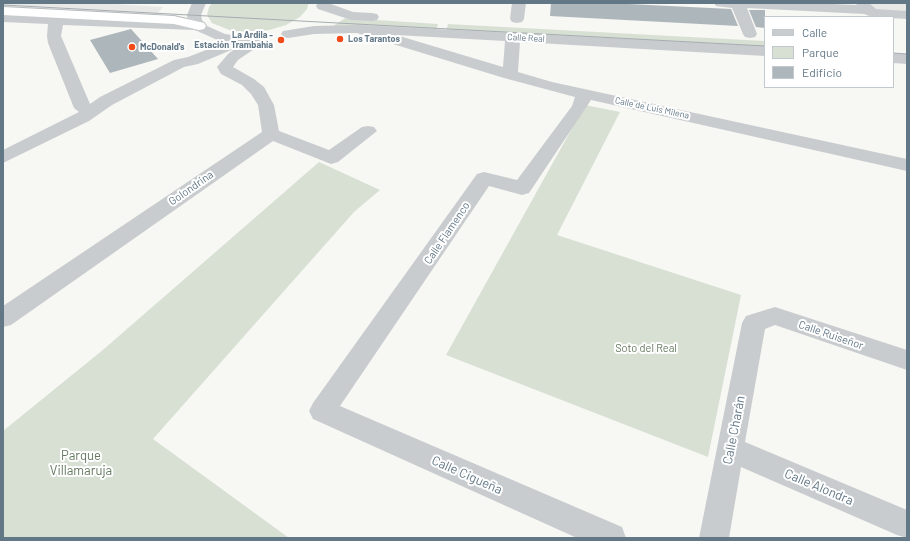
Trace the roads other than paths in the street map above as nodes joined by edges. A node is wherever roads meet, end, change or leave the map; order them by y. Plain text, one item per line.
1 (353, 3) edge
2 (519, 3) edge
3 (721, 3) edge
4 (731, 3) edge
5 (324, 5) edge
6 (194, 6) edge
7 (865, 6) edge
8 (3, 12) edge
9 (907, 14) edge
10 (3, 18) edge
11 (379, 18) junction
12 (517, 19) dead end
13 (56, 21) junction
14 (202, 29) junction
15 (288, 34) junction
16 (750, 34) dead end
17 (401, 37) junction
18 (513, 37) junction
19 (764, 38) edge
20 (257, 40) junction
21 (894, 45) edge
22 (907, 46) edge
23 (764, 51) edge
24 (894, 58) edge
25 (907, 59) edge
26 (180, 63) junction
27 (510, 75) junction
28 (585, 94) junction
29 (106, 101) junction
30 (83, 108) junction
31 (368, 131) dead end
32 (271, 134) junction
33 (3, 144) edge
34 (3, 157) edge
35 (907, 164) edge
36 (3, 318) edge
37 (754, 323) joint
38 (907, 360) edge
39 (322, 411) joint
40 (731, 449) junction
41 (907, 525) edge
42 (611, 538) edge
43 (714, 538) edge

1 - 11 street
2 - 12 street
3 - 4 street
4 - 7 street
4 - 16 street
5 - 11 street, Calle Real
5 - 15 street
6 - 14 street
7 - 9 street
8 - 14 highway
10 - 13 street
11 - 19 street, Calle Real
13 - 14 street
13 - 30 street
14 - 20 street
14 - 26 street
15 - 17 street, Calle de Luis Milena
15 - 20 street
17 - 18 street, Calle Real
17 - 27 street, Calle de Luis Milena
18 - 23 street, Calle Real
18 - 27 street
20 - 26 street
20 - 32 street
21 - 22 street
24 - 25 street
26 - 29 street
27 - 28 street, Calle de Luis Milena
28 - 35 street, Calle de Luis Milena
28 - 39 street, Calle Flamenco
29 - 30 street
29 - 34 street
30 - 33 street
31 - 32 street
32 - 36 street, Golondrina
37 - 38 street, Calle Ruiseñor
37 - 40 street, Calle Charán
39 - 42 street, Calle Cigueña
40 - 41 street, Calle Alondra
40 - 43 street, Calle Charán

